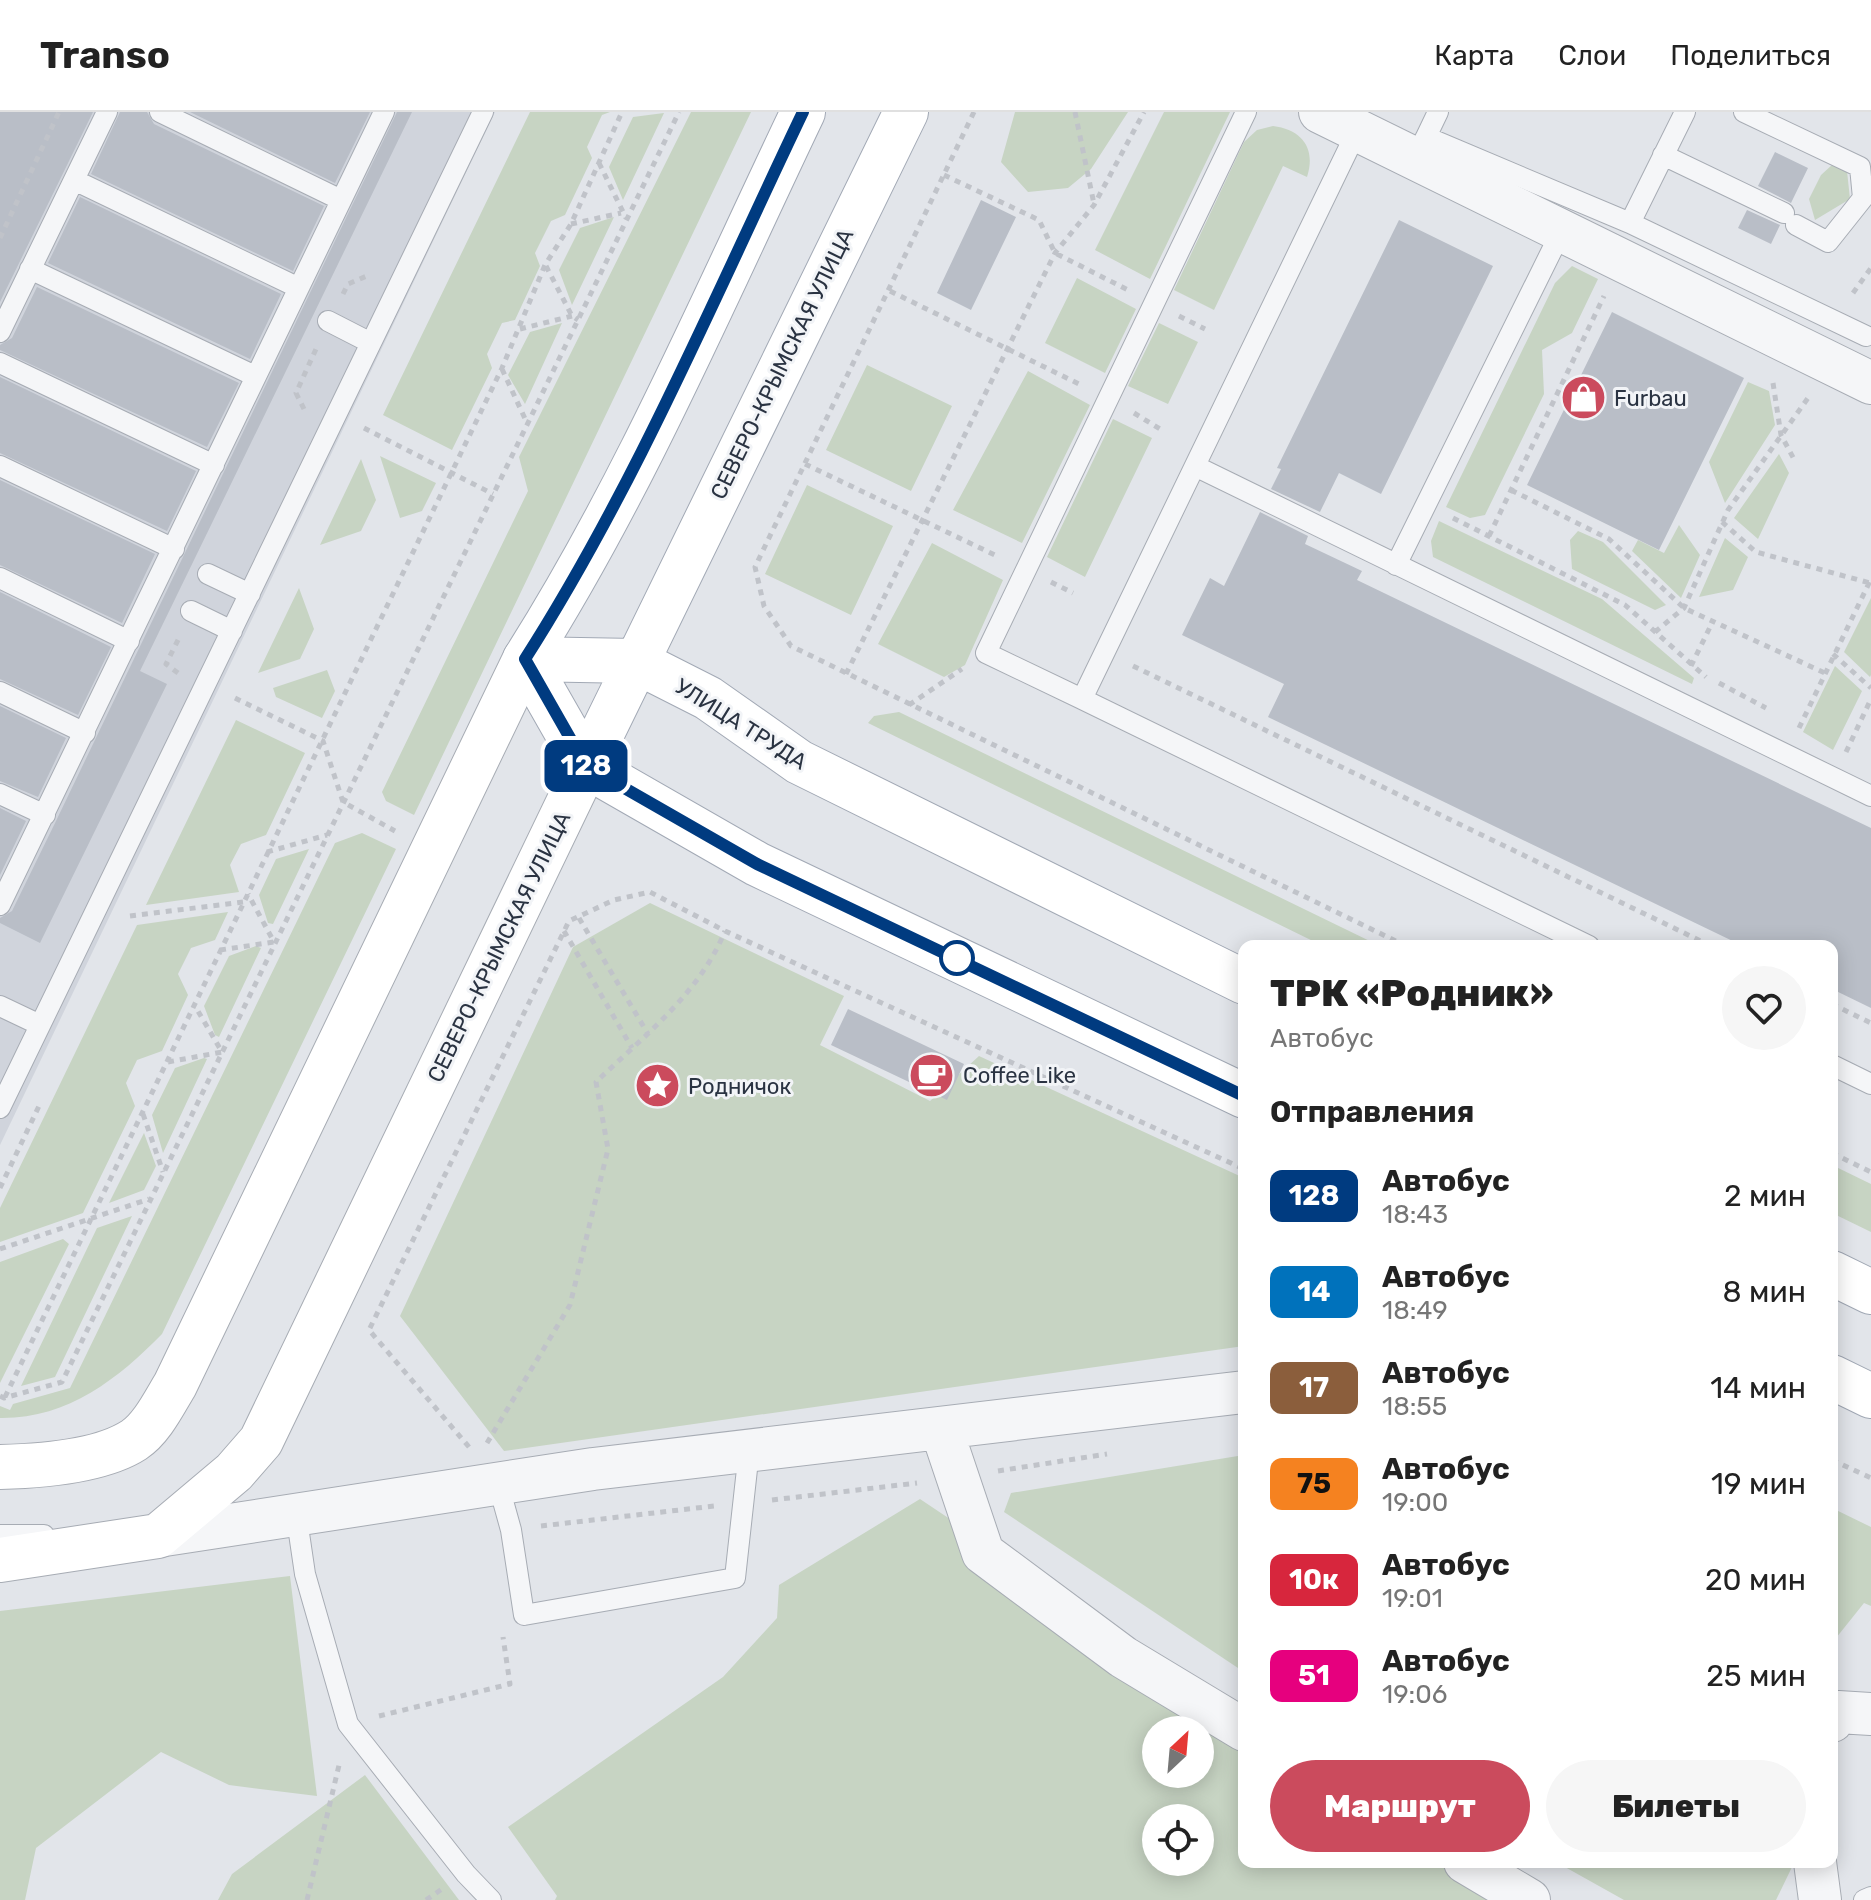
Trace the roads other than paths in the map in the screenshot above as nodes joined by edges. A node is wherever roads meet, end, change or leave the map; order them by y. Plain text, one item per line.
1 (107, 112) edge
2 (160, 112) edge
3 (483, 112) edge
4 (803, 112) edge
5 (906, 112) edge
6 (1246, 112) edge
7 (1320, 112) edge
8 (1438, 112) edge
9 (1685, 112) edge
10 (1744, 112) edge
11 (381, 113) edge
12 (1357, 131) junction
13 (1421, 148) junction
14 (1663, 155) junction
15 (74, 180) junction
16 (341, 200) junction
17 (1561, 232) junction
18 (1616, 257) junction
19 (30, 269) junction
20 (297, 287) junction
21 (328, 321) road end
22 (0, 332) edge
23 (1866, 336) dead end
24 (371, 343) junction
25 (0, 363) edge
26 (255, 376) junction
27 (1871, 383) edge
28 (214, 465) junction
29 (0, 466) edge
30 (1195, 466) junction
31 (174, 549) junction
32 (1396, 565) junction
33 (208, 574) dead end
34 (0, 578) edge
35 (250, 594) junction
36 (191, 611) road end
37 (232, 631) junction
38 (129, 641) junction
39 (525, 659) junction
40 (635, 661) junction
41 (0, 692) edge
42 (1082, 699) junction
43 (85, 733) junction
44 (586, 766) junction
45 (0, 794) edge
46 (1871, 796) edge
47 (45, 815) junction
48 (0, 905) edge
49 (1577, 940) edge
50 (1238, 979) edge
51 (0, 1006) edge
52 (40, 1025) junction
53 (1838, 1068) edge
54 (1871, 1084) edge
55 (1238, 1093) edge
56 (0, 1108) edge
57 (1838, 1276) edge
58 (1871, 1292) edge
59 (1238, 1393) edge
60 (941, 1428) junction
61 (749, 1451) junction
62 (487, 1462) junction
63 (1, 1466) edge
64 (296, 1513) junction
65 (0, 1535) edge
66 (158, 1536) junction
67 (0, 1560) edge
68 (1838, 1712) edge
69 (1871, 1714) edge
70 (1238, 1726) edge
71 (1475, 1868) edge
72 (1816, 1868) edge
73 (1871, 1897) edge
74 (491, 1900) edge
75 (1529, 1900) edge
76 (1820, 1900) edge
77 (1864, 1900) edge

1 - 15 lane
2 - 16 lane
3 - 24 lane
4 - 39 main road
5 - 40 main road, СЕВЕРО-КРЫМСКАЯ УЛИЦА
6 - 42 lane
7 - 12 street
8 - 13 lane
9 - 14 lane
10 - 14 lane
11 - 16 lane
12 - 13 street
12 - 30 lane
13 - 17 street
13 - 18 lane
14 - 18 lane
15 - 19 lane
15 - 20 lane
16 - 20 lane
17 - 18 street
17 - 32 lane
18 - 23 lane
18 - 27 street
19 - 22 lane
19 - 26 lane
20 - 26 lane
21 - 24 lane
24 - 35 lane
25 - 28 lane
26 - 28 lane
28 - 31 lane
29 - 31 lane
30 - 32 lane
30 - 42 lane
31 - 38 lane
32 - 46 lane
33 - 35 lane
34 - 38 lane
35 - 37 lane
36 - 37 lane
37 - 52 lane
38 - 43 lane
39 - 40 main road, УЛИЦА ТРУДА
39 - 44 main road
39 - 63 main road
40 - 44 main road, СЕВЕРО-КРЫМСКАЯ УЛИЦА
40 - 50 main road, УЛИЦА ТРУДА
41 - 43 lane
42 - 49 lane
43 - 47 lane
44 - 55 main road
44 - 66 main road, СЕВЕРО-КРЫМСКАЯ УЛИЦА
45 - 47 lane
47 - 48 lane
51 - 52 lane
52 - 56 lane
53 - 54 lane
57 - 58 main road
59 - 60 street
60 - 61 street
60 - 70 street
61 - 62 street
61 - 62 lane
62 - 64 street
64 - 66 street
64 - 74 lane
65 - 66 lane
66 - 67 main road
68 - 69 street
71 - 75 street
72 - 76 street
73 - 77 lane

